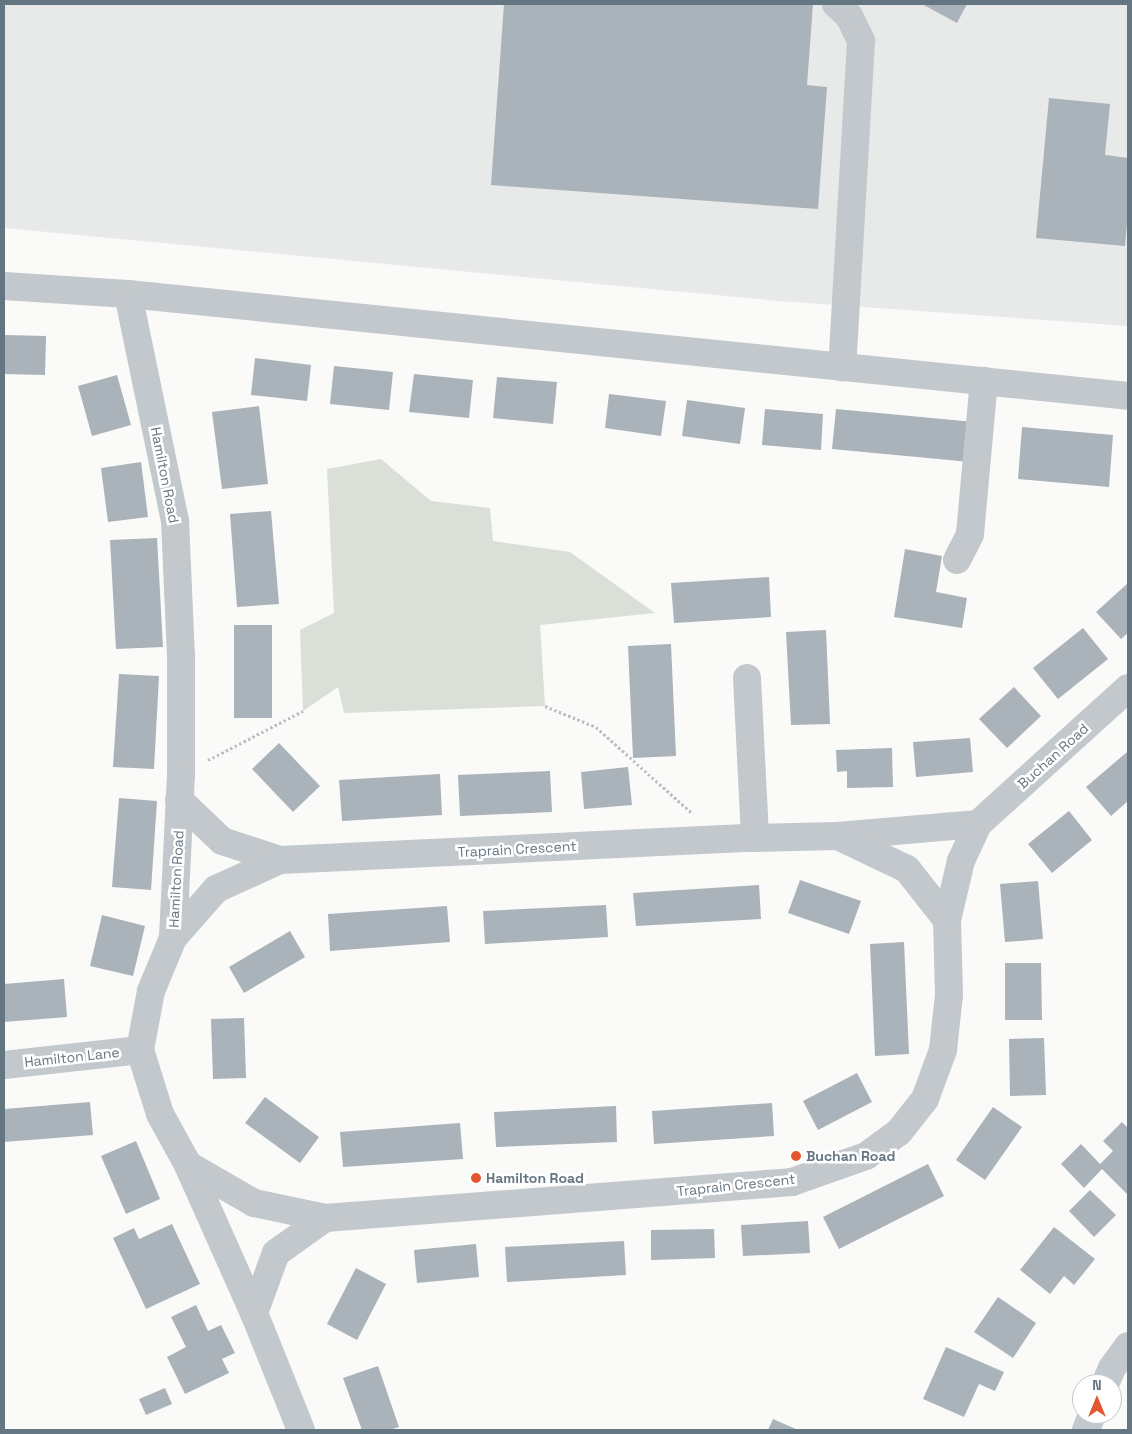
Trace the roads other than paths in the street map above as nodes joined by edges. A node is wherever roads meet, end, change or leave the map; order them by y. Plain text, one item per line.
1 (836, 4) edge
2 (4, 286) edge
3 (128, 294) junction
4 (842, 367) junction
5 (984, 381) junction
6 (1128, 396) edge
7 (956, 560) dead end
8 (747, 678) dead end
9 (1128, 688) edge
10 (180, 787) junction
11 (978, 824) junction
12 (837, 836) junction
13 (755, 838) junction
14 (280, 860) junction
15 (947, 920) junction
16 (173, 938) junction
17 (140, 1050) junction
18 (4, 1065) edge
19 (188, 1165) junction
20 (325, 1218) junction
21 (254, 1313) junction
22 (1128, 1346) edge
23 (1109, 1374) edge
24 (301, 1430) edge

1 - 4 street
2 - 3 street
3 - 4 street
3 - 10 street, Hamilton Road
4 - 5 street
5 - 6 street
5 - 7 street
8 - 13 street
9 - 11 street, Buchan Road
10 - 14 street, Traprain Crescent
10 - 16 street, Hamilton Road
11 - 12 street
11 - 15 street, Buchan Road
12 - 13 street, Traprain Crescent
12 - 15 street, Traprain Crescent
13 - 14 street, Traprain Crescent
14 - 16 street, Traprain Crescent
15 - 20 street, Traprain Crescent
16 - 17 street, Hamilton Road
17 - 18 street, Hamilton Lane
17 - 19 street, Hamilton Road
19 - 20 street, Traprain Crescent
19 - 21 street, Hamilton Road
20 - 21 street
21 - 24 street, Hamilton Road
22 - 23 street

